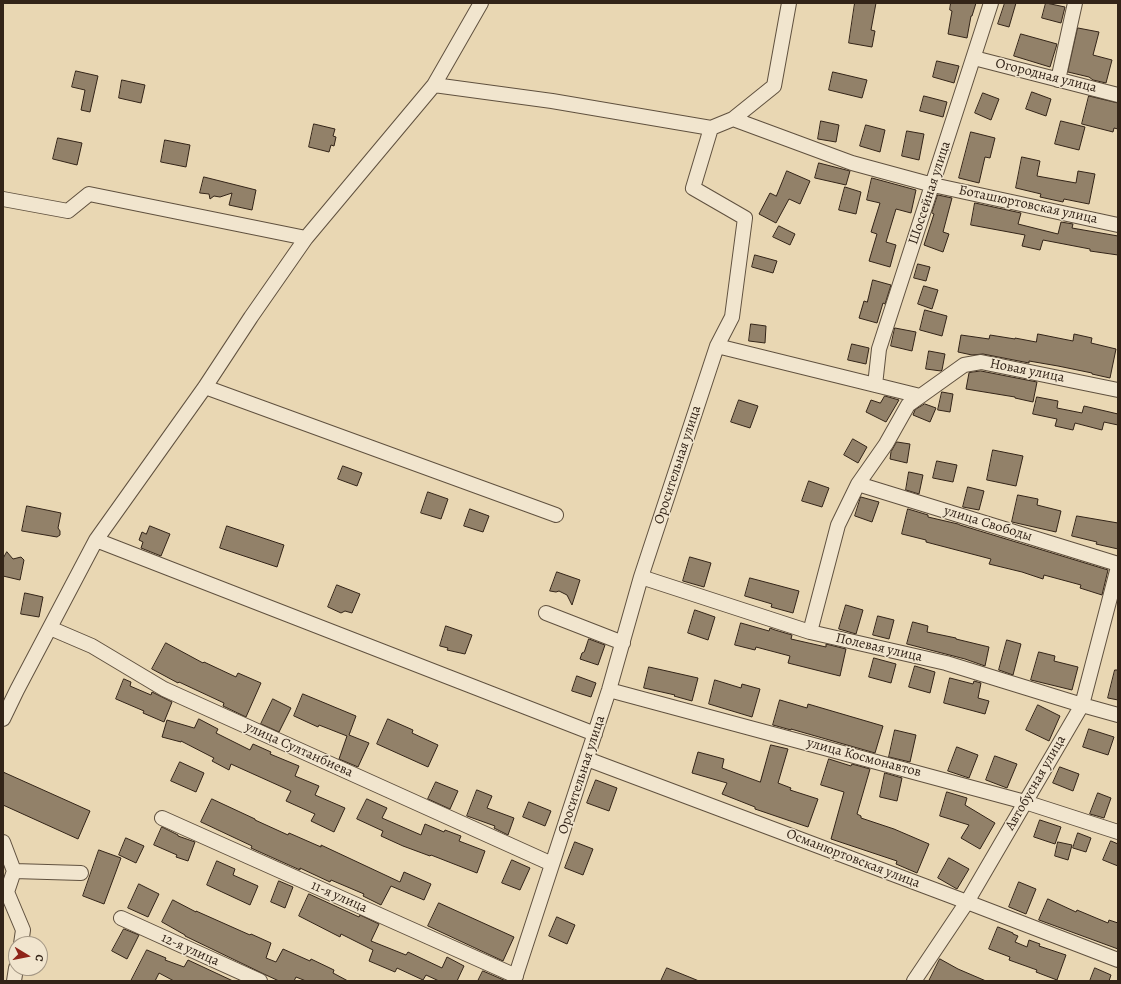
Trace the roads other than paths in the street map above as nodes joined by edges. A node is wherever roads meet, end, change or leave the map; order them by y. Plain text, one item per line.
1 (481, 3) edge
2 (789, 3) edge
3 (991, 3) edge
4 (1075, 3) edge
5 (974, 58) junction
6 (1058, 80) junction
7 (434, 85) junction
8 (1118, 95) edge
9 (733, 119) junction
10 (711, 128) junction
11 (933, 184) junction
12 (3, 199) edge
13 (1118, 224) edge
14 (306, 238) junction
15 (717, 346) junction
16 (875, 385) junction
17 (205, 387) junction
18 (1118, 390) edge
19 (920, 396) junction
20 (858, 484) junction
21 (556, 515) dead end
22 (96, 540) junction
23 (1118, 565) edge
24 (641, 577) junction
25 (546, 613) dead end
26 (50, 628) junction
27 (810, 632) junction
28 (623, 643) junction
29 (610, 690) junction
30 (1082, 705) junction
31 (1118, 715) edge
32 (3, 719) edge
33 (595, 734) junction
34 (587, 759) junction
35 (1025, 802) junction
36 (162, 818) dead end
37 (1118, 832) edge
38 (3, 842) edge
39 (552, 864) junction
40 (14, 871) junction
41 (81, 873) dead end
42 (967, 902) junction
43 (120, 918) dead end
44 (22, 936) edge
45 (1118, 960) edge
46 (515, 978) edge
47 (260, 981) edge
48 (914, 981) edge

1 - 7 street
2 - 9 street
3 - 5 street, Шоссейная улица
4 - 6 street
5 - 6 street, Огородная улица
5 - 11 street, Шоссейная улица
6 - 8 street, Огородная улица
7 - 10 street
7 - 14 street
9 - 10 street
9 - 11 street, Боташюртовская улица
10 - 15 street, Оросительная улица
11 - 13 street, Боташюртовская улица
11 - 16 street, Шоссейная улица
12 - 14 street
14 - 17 street
15 - 16 street
15 - 24 street, Оросительная улица
16 - 19 street
17 - 21 street
17 - 22 street
18 - 19 street, Новая улица
19 - 20 street, Новая улица
20 - 23 street, улица Свободы
20 - 27 street, Новая улица
22 - 26 street
22 - 33 street
23 - 30 street, Автобусная улица
24 - 27 street, Полевая улица
24 - 28 street, Оросительная улица
25 - 28 street
26 - 32 street
26 - 39 street, улица Султанбиева
27 - 30 street, Полевая улица
28 - 29 street, Оросительная улица
29 - 33 street, Оросительная улица
29 - 35 street, улица Космонавтов
30 - 31 street, Полевая улица
30 - 35 street, Автобусная улица
33 - 34 street, Оросительная улица
34 - 39 street, Оросительная улица
34 - 42 street, Османюртовская улица
35 - 37 street, улица Космонавтов
35 - 42 street, Автобусная улица
36 - 46 street, 11-я улица
38 - 40 street
39 - 46 street, Оросительная улица
40 - 41 street
40 - 44 street
42 - 45 street, Османюртовская улица
42 - 48 street, Автобусная улица
43 - 47 street, 12-я улица

